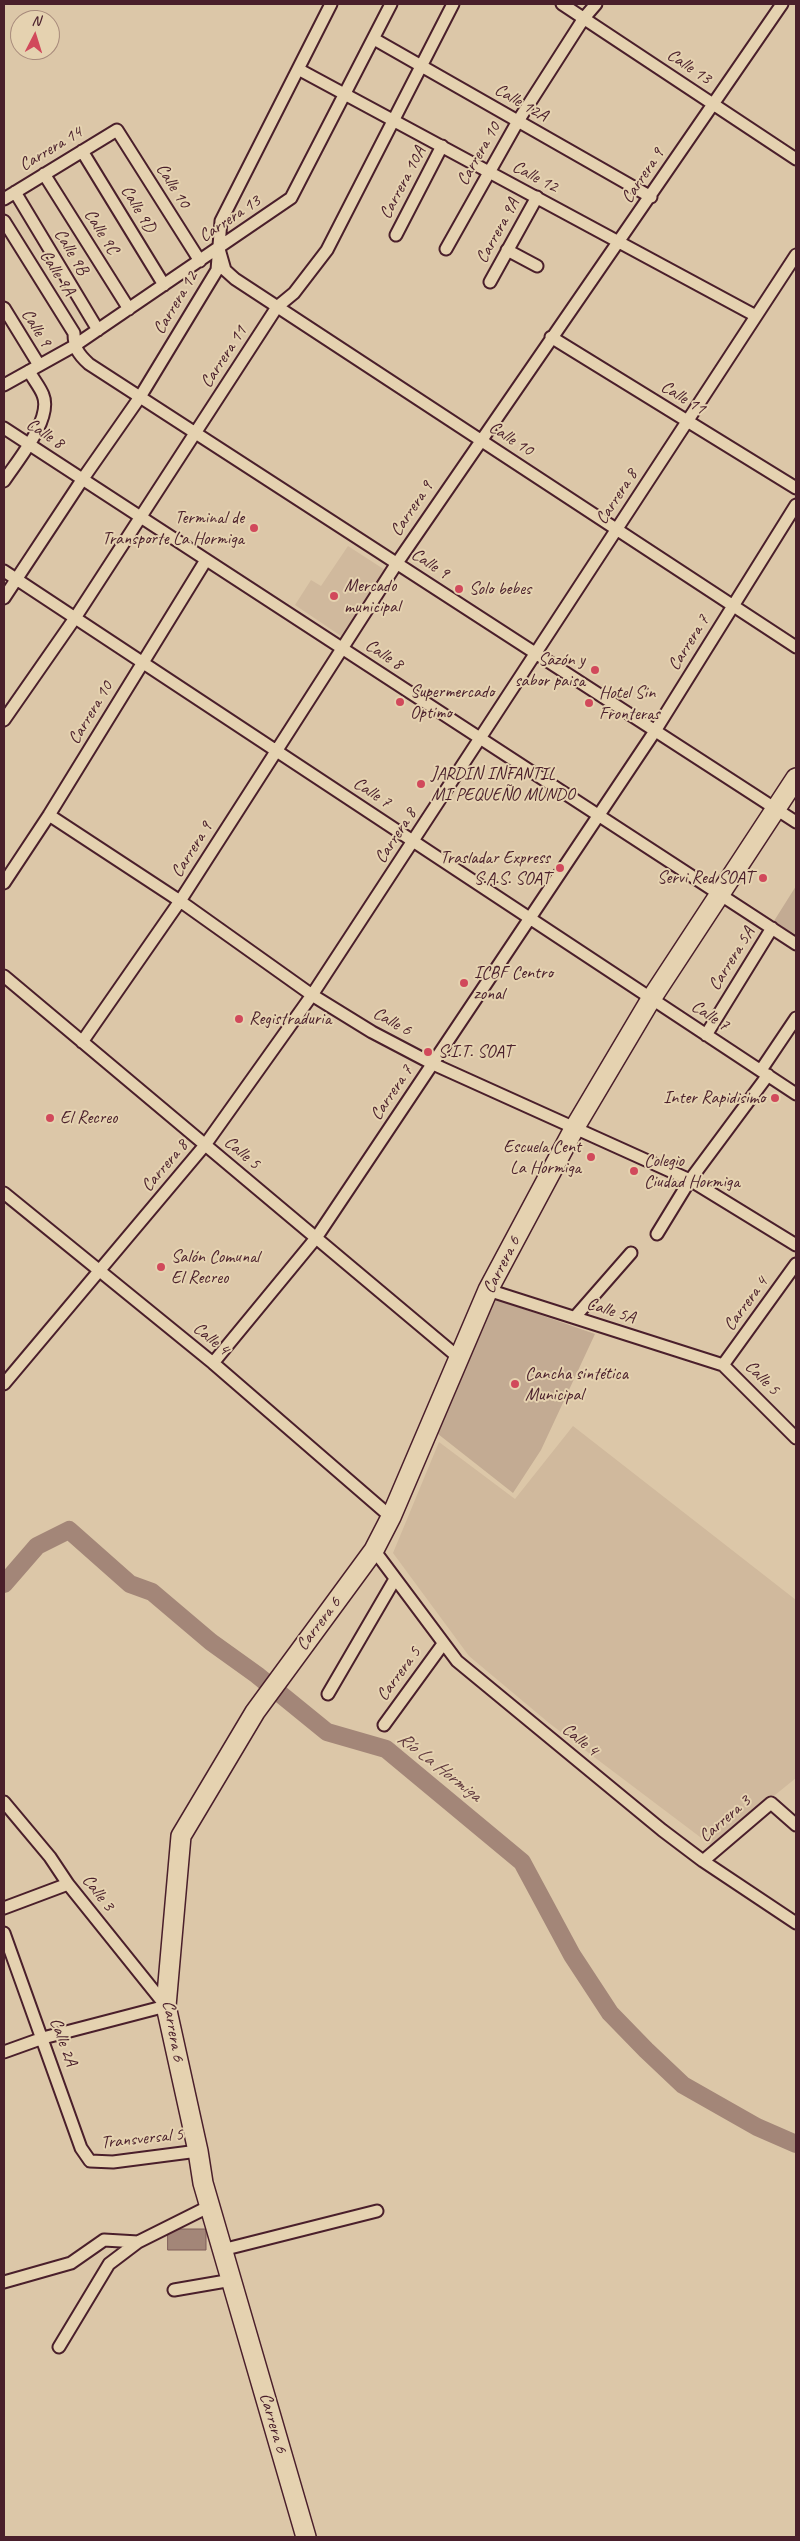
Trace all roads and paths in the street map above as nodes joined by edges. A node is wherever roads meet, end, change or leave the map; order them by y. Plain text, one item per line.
1 (331, 4) edge
2 (391, 4) edge
3 (453, 4) edge
4 (562, 4) edge
5 (596, 4) edge
6 (782, 4) edge
7 (584, 18) junction
8 (374, 39) junction
9 (422, 66) junction
10 (298, 69) junction
11 (345, 94) junction
12 (713, 104) junction
13 (394, 120) junction
14 (518, 122) junction
15 (116, 130) joint
16 (442, 146) junction
17 (82, 151) junction
18 (796, 159) edge
19 (489, 172) junction
20 (44, 174) junction
21 (15, 192) junction
22 (651, 197) junction
23 (536, 198) junction
24 (4, 199) edge
25 (4, 221) edge
26 (396, 235) dead end
27 (619, 242) junction
28 (219, 249) junction
29 (446, 249) dead end
30 (507, 250) junction
31 (796, 255) edge
32 (200, 261) junction
33 (537, 266) dead end
34 (490, 282) dead end
35 (164, 286) junction
36 (278, 307) junction
37 (4, 308) edge
38 (129, 309) junction
39 (756, 316) junction
40 (98, 330) junction
41 (551, 337) junction
42 (74, 346) junction
43 (34, 368) junction
44 (4, 385) edge
45 (140, 397) junction
46 (688, 421) junction
47 (4, 428) edge
48 (195, 432) junction
49 (481, 440) junction
50 (29, 445) junction
51 (82, 480) junction
52 (4, 481) edge
53 (796, 488) edge
54 (796, 505) edge
55 (139, 517) junction
56 (617, 529) junction
57 (206, 560) junction
58 (396, 563) junction
59 (4, 571) edge
60 (16, 580) junction
61 (4, 598) edge
62 (733, 605) junction
63 (75, 618) junction
64 (796, 647) edge
65 (341, 648) junction
66 (535, 653) junction
67 (142, 663) junction
68 (4, 720) edge
69 (655, 730) junction
70 (480, 738) junction
71 (275, 750) junction
72 (796, 778) edge
73 (776, 809) junction
74 (49, 815) junction
75 (599, 816) junction
76 (796, 822) edge
77 (413, 842) junction
78 (4, 883) edge
79 (720, 894) junction
80 (180, 901) junction
81 (531, 919) junction
82 (772, 928) junction
83 (796, 944) edge
84 (4, 976) edge
85 (312, 995) junction
86 (651, 999) junction
87 (796, 1018) edge
88 (706, 1035) junction
89 (82, 1042) junction
90 (432, 1064) junction
91 (764, 1073) junction
92 (796, 1094) edge
93 (575, 1127) junction
94 (205, 1145) junction
95 (690, 1180) junction
96 (4, 1193) edge
97 (657, 1234) dead end
98 (316, 1238) junction
99 (796, 1245) edge
100 (631, 1253) dead end
101 (796, 1264) edge
102 (100, 1271) junction
103 (488, 1290) junction
104 (575, 1318) junction
105 (458, 1357) junction
106 (213, 1363) junction
107 (723, 1365) junction
108 (4, 1384) edge
109 (796, 1438) edge
110 (391, 1517) junction
111 (374, 1550) junction
112 (395, 1579) junction
113 (443, 1644) junction
114 (328, 1694) dead end
115 (384, 1725) dead end
116 (4, 1802) edge
117 (796, 1825) edge
118 (703, 1861) junction
119 (68, 1884) junction
120 (4, 1908) edge
121 (796, 1923) edge
122 (4, 1933) edge
123 (166, 2006) junction
124 (43, 2038) junction
125 (4, 2052) edge
126 (198, 2150) junction
127 (90, 2161) joint
128 (210, 2206) junction
129 (377, 2212) dead end
130 (138, 2242) junction
131 (222, 2250) junction
132 (232, 2280) junction
133 (4, 2282) edge
134 (174, 2290) dead end
135 (59, 2347) dead end
136 (305, 2537) edge

1 - 10 street, Carrera 12
2 - 8 street, Carrera 13
3 - 9 street, Carrera 11
4 - 7 street, Calle 13
5 - 7 street, Carrera 10
6 - 12 street, Carrera 9
7 - 12 street, Calle 13
7 - 14 street, Carrera 10
8 - 9 street, Calle 12A
8 - 11 street, Carrera 13
9 - 13 street, Carrera 11
9 - 14 street, Calle 12A
10 - 11 street, Calle 12
10 - 28 street, Carrera 12
11 - 13 street, Calle 12
11 - 28 street, Carrera 13
12 - 18 street, Calle 13
12 - 22 street, Carrera 9
13 - 16 street, Calle 12
13 - 36 street, Carrera 11
14 - 19 street, Carrera 10
14 - 22 street, Calle 12A
15 - 17 street, Carrera 14
15 - 32 street, Calle 10
16 - 19 street, Calle 12
16 - 26 street, Carrera 10A
17 - 20 street, Carrera 14
17 - 35 street, Calle 9D
19 - 23 street, Calle 12
19 - 29 street, Carrera 10
20 - 21 street, Carrera 14
20 - 38 street, Calle 9C
21 - 24 street, Carrera 14
21 - 40 street, Calle 9B
22 - 27 street, Carrera 9
23 - 27 street, Calle 12
23 - 30 street, Carrera 9A
25 - 42 street, Calle 9A
27 - 39 street, Calle 12
27 - 41 street, Carrera 9
28 - 32 street, Carrera 13
28 - 36 street, Calle 10
28 - 45 street, Carrera 12
30 - 33 street
30 - 34 street, Carrera 9A
31 - 39 street, Carrera 8
32 - 35 street, Carrera 13
35 - 38 street, Carrera 13
36 - 48 street, Carrera 11
36 - 49 street, Calle 10
37 - 43 street, Calle 9
38 - 40 street, Carrera 13
39 - 46 street, Carrera 8
40 - 42 street, Carrera 13
41 - 46 street, Calle 11
41 - 49 street, Carrera 9
42 - 43 street, Carrera 13
42 - 45 street, Calle 9
43 - 44 street, Carrera 13
43 - 50 street, Calle 9
45 - 48 street, Calle 9
45 - 51 street, Carrera 12
46 - 53 street, Calle 11
46 - 56 street, Carrera 8
47 - 50 street, Calle 8
48 - 55 street, Carrera 11
48 - 58 street, Calle 9
49 - 56 street, Calle 10
49 - 58 street, Carrera 9
50 - 51 street, Calle 8
50 - 52 street, Calle 9
51 - 55 street, Calle 8
51 - 60 street, Carrera 12
54 - 62 street, Carrera 7
55 - 57 street, Calle 8
55 - 63 street, Carrera 11
56 - 62 street, Calle 10
56 - 66 street, Carrera 8
57 - 65 street, Calle 8
57 - 67 street, Carrera 10
58 - 65 street, Carrera 9
58 - 66 street, Calle 9
59 - 60 street, Calle 7
60 - 61 street, Carrera 12
60 - 63 street, Calle 7
62 - 64 street, Calle 10
62 - 69 street, Carrera 7
63 - 67 street, Calle 7
63 - 68 street, Carrera 11
65 - 70 street, Calle 8
65 - 71 street, Carrera 9
66 - 69 street, Calle 9
66 - 70 street, Carrera 8
67 - 71 street, Calle 7
67 - 74 street, Carrera 10
69 - 73 street, Calle 9
69 - 75 street, Carrera 7
70 - 75 street, Calle 8
70 - 77 street, Carrera 8
71 - 77 street, Calle 7
71 - 80 street, Carrera 9
72 - 73 main road, Carrera 6
73 - 76 street, Calle 9
73 - 79 main road, Carrera 6
74 - 78 street, Carrera 10
74 - 80 street, Calle 6
75 - 79 street, Calle 8
75 - 81 street, Carrera 7
77 - 81 street, Calle 7
77 - 85 street, Carrera 8
79 - 82 street, Calle 8
79 - 86 main road, Carrera 6
80 - 85 street, Calle 6
80 - 89 street, Carrera 9
81 - 86 street, Calle 7
81 - 90 street, Carrera 7
82 - 83 street, Calle 8
82 - 88 street, Carrera 5A
84 - 89 street, Calle 5
85 - 90 street, Calle 6
85 - 94 street, Carrera 8
86 - 88 street, Calle 7
86 - 93 main road, Carrera 6
87 - 91 street
88 - 91 street, Calle 7
89 - 94 street, Calle 5
90 - 93 street, Calle 6
90 - 98 street, Carrera 7
91 - 92 street, Calle 7
91 - 95 street
93 - 95 street, Calle 6
93 - 103 main road, Carrera 6
94 - 98 street, Calle 5
94 - 102 street, Carrera 8
95 - 97 street
95 - 99 street, Calle 6
96 - 102 street, Calle 4
98 - 105 street, Calle 5
98 - 106 street, Carrera 7
100 - 104 street
101 - 107 street, Carrera 4
102 - 106 street, Calle 4
102 - 108 street, Carrera 8
103 - 104 street, Calle 5A
103 - 105 main road, Carrera 6
104 - 107 street, Calle 5A
105 - 110 main road, Carrera 6
106 - 110 street, Calle 4
107 - 109 street, Calle 5
110 - 111 main road, Carrera 6
111 - 112 street, Calle 4
111 - 123 main road, Carrera 6
112 - 113 street, Calle 4
112 - 114 street
113 - 115 street, Carrera 5
113 - 118 street, Calle 4
116 - 119 street, Calle 3
117 - 118 street, Carrera 3
118 - 121 street, Calle 4
119 - 120 street
119 - 123 street, Calle 3
122 - 124 street, Calle 2A
123 - 124 street
123 - 126 main road, Carrera 6
124 - 125 street
124 - 127 street, Calle 2A
126 - 127 street, Transversal 5
126 - 128 main road, Carrera 6
128 - 130 street
128 - 131 main road, Carrera 6
129 - 131 street
130 - 133 street
130 - 135 street
131 - 132 main road, Carrera 6
132 - 134 street
132 - 136 main road, Carrera 6

